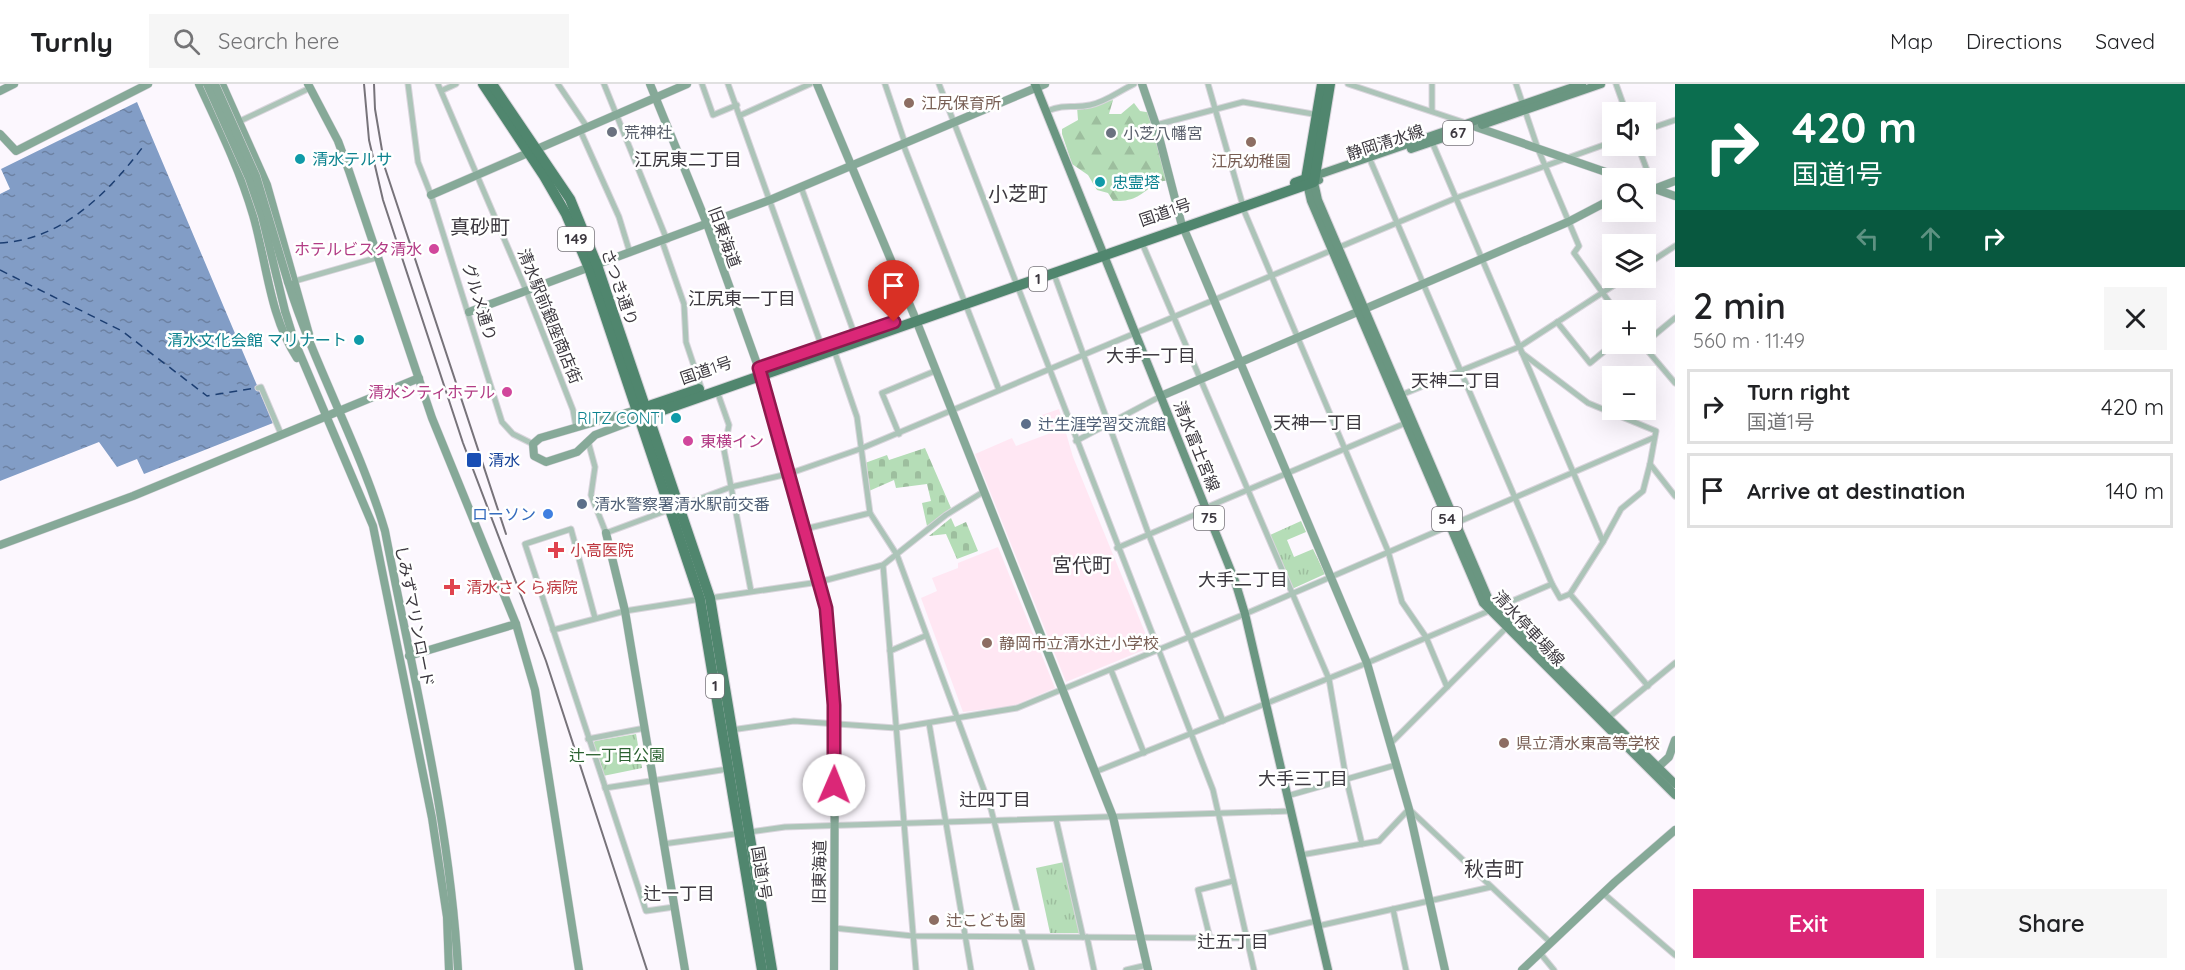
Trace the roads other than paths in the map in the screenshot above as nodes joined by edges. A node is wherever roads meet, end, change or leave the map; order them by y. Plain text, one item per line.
1 (14, 84) edge
2 (148, 84) edge
3 (199, 84) edge
4 (207, 84) edge
5 (215, 84) edge
6 (222, 84) edge
7 (408, 84) edge
8 (438, 84) edge
9 (456, 84) edge
10 (477, 84) edge
11 (483, 84) edge
12 (558, 84) edge
13 (604, 84) edge
14 (650, 84) edge
15 (687, 84) edge
16 (702, 84) edge
17 (728, 84) edge
18 (810, 84) edge
19 (818, 84) edge
20 (885, 84) edge
21 (939, 84) edge
22 (1134, 84) edge
23 (1142, 84) edge
24 (1208, 84) edge
25 (1322, 84) edge
26 (1330, 84) edge
27 (1348, 84) edge
28 (1432, 84) edge
29 (1516, 84) edge
30 (1582, 84) edge
31 (1601, 84) edge
32 (1616, 84) edge
33 (1039, 85) edge
34 (309, 86) edge
35 (493, 89) edge
36 (443, 90) junction
37 (0, 91) edge
38 (655, 98) junction
39 (1622, 102) edge
40 (737, 105) junction
41 (1524, 107) junction
42 (1215, 110) junction
43 (1047, 111) junction
44 (1431, 111) junction
45 (615, 115) junction
46 (741, 115) junction
47 (1320, 115) junction
48 (1675, 120) edge
49 (240, 121) junction
50 (954, 122) junction
51 (1156, 125) junction
52 (1472, 125) junction
53 (1656, 127) edge
54 (583, 128) junction
55 (220, 129) junction
56 (0, 134) edge
57 (1432, 142) junction
58 (904, 143) junction
59 (1602, 146) edge
60 (1538, 148) junction
61 (533, 151) junction
62 (1565, 159) junction
63 (1371, 162) junction
64 (851, 165) junction
65 (1545, 166) junction
66 (1602, 171) edge
67 (477, 174) junction
68 (1310, 180) junction
69 (1675, 181) edge
70 (1656, 186) edge
71 (801, 187) junction
72 (1656, 190) edge
73 (431, 195) junction
74 (1675, 196) edge
75 (1456, 198) junction
76 (770, 200) junction
77 (1241, 204) junction
78 (1602, 204) edge
79 (1568, 222) junction
80 (1398, 223) junction
81 (707, 224) junction
82 (1182, 225) junction
83 (664, 240) junction
84 (1142, 242) junction
85 (1675, 246) edge
86 (1336, 249) junction
87 (630, 253) junction
88 (1103, 253) junction
89 (379, 257) junction
90 (1481, 258) junction
91 (1656, 258) edge
92 (593, 267) junction
93 (1053, 274) junction
94 (1272, 277) junction
95 (292, 282) junction
96 (1018, 282) junction
97 (1424, 283) junction
98 (1608, 288) edge
99 (526, 290) junction
100 (1600, 293) junction
101 (1606, 300) edge
102 (963, 301) junction
103 (1214, 301) junction
104 (1361, 310) junction
105 (469, 312) junction
106 (1175, 317) junction
107 (915, 318) junction
108 (1675, 318) edge
109 (1557, 322) junction
110 (1136, 332) junction
111 (1656, 333) edge
112 (1298, 337) junction
113 (856, 339) junction
114 (1520, 349) junction
115 (827, 350) junction
116 (1602, 353) edge
117 (1083, 354) junction
118 (1653, 354) edge
119 (1240, 362) junction
120 (1051, 367) junction
121 (760, 371) junction
122 (1462, 371) junction
123 (935, 372) junction
124 (419, 378) junction
125 (312, 379) junction
126 (1201, 379) junction
127 (1675, 383) edge
128 (258, 388) dead end
129 (717, 390) junction
130 (999, 390) junction
131 (702, 391) junction
132 (1401, 395) junction
133 (1161, 396) junction
134 (338, 410) junction
135 (951, 411) junction
136 (642, 412) junction
137 (327, 415) junction
138 (1409, 422) junction
139 (1108, 424) junction
140 (576, 427) junction
141 (281, 434) junction
142 (899, 434) junction
143 (1653, 438) junction
144 (588, 439) junction
145 (1076, 441) junction
146 (533, 444) junction
147 (860, 449) junction
148 (1345, 449) junction
149 (1650, 464) junction
150 (1287, 473) junction
151 (1572, 473) junction
152 (788, 474) junction
153 (731, 487) junction
154 (1248, 490) junction
155 (983, 492) junction
156 (1675, 496) edge
157 (1516, 497) junction
158 (675, 507) junction
159 (1206, 509) junction
160 (870, 513) junction
161 (1452, 524) junction
162 (805, 529) junction
163 (606, 532) junction
164 (1149, 535) junction
165 (1603, 542) junction
166 (0, 545) edge
167 (1117, 548) junction
168 (1388, 551) junction
169 (897, 555) junction
170 (883, 565) junction
171 (1331, 577) junction
172 (819, 582) junction
173 (1552, 584) junction
174 (751, 591) junction
175 (1292, 593) junction
176 (1570, 594) junction
177 (705, 598) junction
178 (1492, 609) junction
179 (625, 611) junction
180 (1245, 614) junction
181 (595, 618) junction
182 (516, 624) junction
183 (1508, 626) junction
184 (553, 630) junction
185 (925, 636) junction
186 (1191, 637) junction
187 (1426, 637) junction
188 (1158, 650) junction
189 (890, 651) junction
190 (409, 656) junction
191 (1367, 663) junction
192 (1675, 663) edge
193 (1111, 670) junction
194 (1329, 679) junction
195 (1648, 686) junction
196 (1447, 687) junction
197 (1063, 689) junction
198 (1267, 704) junction
199 (957, 717) junction
200 (1608, 718) junction
201 (1223, 721) junction
202 (929, 723) junction
203 (835, 724) junction
204 (645, 728) junction
205 (896, 728) junction
206 (728, 731) junction
207 (1191, 734) junction
208 (588, 739) junction
209 (1675, 740) edge
210 (1390, 744) junction
211 (1144, 753) junction
212 (1396, 765) junction
213 (730, 769) junction
214 (1656, 769) junction
215 (1095, 772) junction
216 (1346, 778) junction
217 (653, 779) junction
218 (1675, 784) edge
219 (605, 788) junction
220 (1287, 795) junction
221 (1675, 795) edge
222 (1409, 809) junction
223 (1291, 811) junction
224 (1218, 815) junction
225 (1113, 817) junction
226 (1056, 819) junction
227 (996, 822) junction
228 (905, 823) junction
229 (946, 823) junction
230 (834, 826) junction
231 (1675, 830) edge
232 (745, 832) junction
233 (663, 844) junction
234 (1362, 844) junction
235 (1301, 855) junction
236 (1233, 881) junction
237 (1491, 887) junction
238 (1604, 894) junction
239 (1430, 900) junction
240 (674, 907) junction
241 (1393, 909) junction
242 (1317, 923) junction
243 (832, 927) junction
244 (913, 936) junction
245 (965, 936) junction
246 (1024, 937) junction
247 (1085, 937) junction
248 (1141, 938) junction
249 (1210, 938) junction
250 (1246, 938) junction
251 (1551, 943) junction
252 (1540, 953) junction
253 (1675, 955) edge
254 (1148, 968) edge
255 (449, 970) edge
256 (458, 970) edge
257 (579, 970) edge
258 (685, 970) edge
259 (762, 970) edge
260 (772, 970) edge
261 (834, 970) edge
262 (916, 970) edge
263 (971, 970) edge
264 (1032, 970) edge
265 (1094, 970) edge
266 (1126, 970) edge
267 (1254, 970) edge
268 (1328, 970) edge
269 (1406, 970) edge
270 (1445, 970) edge
271 (1522, 970) edge
272 (1554, 970) edge

1 - 37 street
2 - 56 street
3 - 55 street
4 - 125 street, しみずマリンロード, bridge
5 - 95 street, bridge
6 - 49 street
7 - 73 street, グルメ通り
8 - 36 street, 清水駅前銀座商店街
9 - 36 street
10 - 35 street
11 - 35 highway, さつき通り / 149
12 - 54 street
13 - 45 street
14 - 38 street, 旧東海道
15 - 38 street
16 - 40 street
17 - 40 street
18 - 46 street
19 - 64 street
20 - 58 street
21 - 50 street
22 - 43 street
23 - 51 street
24 - 42 street
25 - 47 highway
26 - 47 highway
27 - 44 street
28 - 44 street
29 - 41 street
30 - 41 main road, 静岡清水線 / 67
31 - 41 main road, 静岡清水線 / 67
32 - 39 street
33 - 43 main road, 清水富士宮線 / 75
33 - 50 street
34 - 49 street
34 - 89 street
35 - 61 highway, さつき通り / 149
36 - 67 street, 清水駅前銀座商店街
38 - 45 street
38 - 81 street, 旧東海道
40 - 46 street
41 - 52 main road, 静岡清水線 / 67
41 - 60 street
42 - 47 street
42 - 51 street
42 - 77 street
43 - 88 main road, 清水富士宮線 / 75
44 - 52 street
45 - 54 street
45 - 83 street
46 - 76 street
47 - 68 highway
48 - 53 street
49 - 55 street
49 - 95 street
50 - 58 street
50 - 96 street
51 - 82 street
52 - 57 main road, 静岡清水線 / 67
52 - 60 street
52 - 68 main road, 静岡清水線 / 67
54 - 61 street
54 - 87 street
55 - 125 street
57 - 63 main road, 静岡清水線 / 67
57 - 75 street
58 - 64 street
58 - 102 street
59 - 62 street
60 - 62 street
60 - 65 street
61 - 67 street
61 - 92 highway, さつき通り / 149
62 - 65 street
62 - 66 street
63 - 68 main road, 静岡清水線 / 67
63 - 80 street
64 - 71 street
64 - 107 street
65 - 75 street
65 - 79 street
67 - 73 street
67 - 99 street, 清水駅前銀座商店街
68 - 77 highway, 国道1号 / 1
68 - 86 main road, 清水停車場線 / 54
69 - 70 street
71 - 76 street
71 - 113 street
72 - 74 street
73 - 105 street, グルメ通り
75 - 80 street
75 - 90 street
76 - 81 street
76 - 115 street
77 - 82 highway, 国道1号 / 1
77 - 94 street
78 - 79 street
79 - 90 street
79 - 100 street
80 - 86 street
80 - 97 street
81 - 83 street
81 - 121 street, 旧東海道
82 - 84 highway, 国道1号 / 1
82 - 88 highway, 国道1号 / 1
82 - 103 street
83 - 87 street
83 - 131 street
84 - 88 highway, 国道1号 / 1
84 - 106 street
85 - 91 street
86 - 94 street
86 - 104 main road, 清水停車場線 / 54
87 - 92 street
88 - 93 highway, 国道1号 / 1
88 - 96 highway, 国道1号 / 1
88 - 110 main road, 清水富士宮線 / 75
89 - 95 street
89 - 124 street
90 - 97 street
90 - 114 street
92 - 99 street
92 - 136 highway, さつき通り / 149
93 - 96 highway, 国道1号 / 1
93 - 117 street
94 - 103 street
94 - 112 street
95 - 134 street, しみずマリンロード
96 - 102 highway, 国道1号 / 1
96 - 120 street
97 - 104 street
97 - 122 street
98 - 100 street
99 - 105 street
99 - 140 street, 清水駅前銀座商店街
100 - 101 street
100 - 109 street
102 - 107 highway, 国道1号 / 1
102 - 130 street
103 - 106 street
103 - 119 street
104 - 112 street
104 - 132 main road, 清水停車場線 / 54
104 - 138 main road, 清水停車場線 / 54
105 - 146 street, グルメ通り
106 - 110 street
106 - 126 street
107 - 113 highway, 国道1号 / 1
107 - 123 street
108 - 111 street
109 - 114 street
109 - 116 street
110 - 117 street
110 - 133 main road, 清水富士宮線 / 75
112 - 119 street
112 - 148 street
113 - 115 highway, 国道1号 / 1
114 - 122 street
114 - 143 street
114 - 151 street
115 - 121 highway, 国道1号 / 1
115 - 147 street
117 - 120 street
117 - 139 street
118 - 127 street
119 - 126 street
119 - 150 street
120 - 130 street
120 - 145 street
121 - 129 highway, 国道1号 / 1
121 - 131 highway, 国道1号 / 1
121 - 152 street, 旧東海道
122 - 132 street
122 - 157 street
123 - 135 street
123 - 142 street
124 - 134 street
124 - 182 street
125 - 137 street, しみずマリンロード
126 - 133 street
126 - 154 street
128 - 141 street
129 - 131 highway, 国道1号 / 1
129 - 153 street
130 - 135 street
131 - 136 highway, 国道1号 / 1
132 - 138 main road, 清水停車場線 / 54
133 - 139 street
133 - 159 main road, 清水富士宮線 / 75
134 - 137 street
134 - 190 street, しみずマリンロード
135 - 142 street
135 - 155 street
136 - 140 street
136 - 144 street
136 - 158 highway, 国道1号 / 1
137 - 141 street
137 - 255 street, しみずマリンロード
138 - 148 street
138 - 161 main road, 清水停車場線 / 54
139 - 145 street
139 - 164 street
140 - 146 street
141 - 166 street
142 - 147 street
143 - 149 street
143 - 151 street
144 - 146 street
144 - 163 street
145 - 167 street
147 - 152 street
147 - 160 street
148 - 150 street
148 - 168 street
149 - 156 street
149 - 165 street
150 - 154 street
150 - 171 street
151 - 157 street
151 - 165 street
152 - 153 street
152 - 162 street, 旧東海道
153 - 158 street
153 - 174 street
154 - 159 street
154 - 175 street
155 - 169 street
155 - 197 street
157 - 161 street
157 - 173 street
158 - 163 street
158 - 177 highway, 国道1号 / 1
159 - 164 street
159 - 180 main road, 清水富士宮線 / 75
160 - 162 street
160 - 169 street
161 - 168 street
161 - 178 main road, 清水停車場線 / 54
162 - 172 street, 旧東海道
163 - 179 street
164 - 167 street
164 - 186 street
165 - 176 street
167 - 188 street
168 - 171 street
168 - 187 street
169 - 170 street
169 - 185 street
170 - 172 street
170 - 189 street
171 - 175 street
171 - 191 street
172 - 174 street
172 - 203 street, 旧東海道
173 - 176 street
173 - 178 street
174 - 177 street
175 - 180 street
175 - 194 street
176 - 195 street
177 - 179 street
177 - 206 highway, 国道1号 / 1
178 - 183 main road, 清水停車場線 / 54
178 - 187 street
179 - 181 street
179 - 204 street
180 - 186 street
180 - 198 main road, 清水富士宮線 / 75
181 - 184 street
181 - 184 street
182 - 190 street
182 - 257 street
183 - 196 street
183 - 200 main road, 清水停車場線 / 54
183 - 214 main road, 清水停車場線 / 54
184 - 208 street
185 - 189 street
185 - 199 street
186 - 188 street
186 - 201 street
187 - 191 street
187 - 196 street
188 - 193 street
188 - 207 street
189 - 205 street
190 - 256 street, しみずマリンロード
191 - 194 street
191 - 210 street
192 - 195 street
193 - 197 street
193 - 211 street
194 - 198 street
194 - 216 street
195 - 200 street
196 - 210 street
197 - 199 street
197 - 215 street
198 - 201 street
198 - 220 main road, 清水富士宮線 / 75
199 - 202 street
199 - 227 street
200 - 214 main road, 清水停車場線 / 54
201 - 207 street
202 - 205 street
202 - 229 street
203 - 205 street
203 - 206 street
203 - 230 street, 旧東海道
204 - 208 street
204 - 217 street
205 - 228 street
206 - 213 highway, 国道1号 / 1
206 - 232 highway, 国道1号 / 1
207 - 211 street
207 - 224 street
208 - 219 street
209 - 214 street
210 - 212 street
211 - 215 street
212 - 216 street
212 - 222 street
213 - 217 street
213 - 232 highway, 国道1号 / 1
214 - 218 main road, 清水停車場線 / 54
214 - 221 main road, 清水停車場線 / 54
215 - 225 street
216 - 220 street
216 - 234 street
217 - 219 street
217 - 233 street
219 - 240 street
220 - 223 main road, 清水富士宮線 / 75
222 - 234 street
222 - 237 street
222 - 239 street
223 - 224 street
223 - 235 main road, 清水富士宮線 / 75
224 - 225 street
224 - 236 street
225 - 226 street
225 - 248 street
226 - 227 street
226 - 247 street
227 - 229 street
227 - 246 street
228 - 229 street
228 - 230 street
228 - 244 street
229 - 245 street
230 - 232 street
230 - 243 street, 旧東海道
231 - 238 street
232 - 233 street
232 - 259 highway, 国道1号 / 1
232 - 260 highway, 国道1号 / 1
233 - 240 street
234 - 235 street
235 - 242 main road, 清水富士宮線 / 75
236 - 249 street
236 - 250 street
237 - 239 street
237 - 251 street
238 - 251 street
238 - 253 street
239 - 241 street
239 - 270 street
240 - 258 street
241 - 242 street
241 - 269 street
242 - 250 street
242 - 268 main road, 清水富士宮線 / 75
243 - 244 street
243 - 261 street, 旧東海道
244 - 245 street
244 - 262 street
245 - 246 street
245 - 263 street
246 - 247 street
246 - 264 street
247 - 248 street
247 - 265 street
248 - 249 street
248 - 254 street
249 - 250 street
250 - 267 street
251 - 252 street
252 - 271 street
252 - 272 street
254 - 266 street

